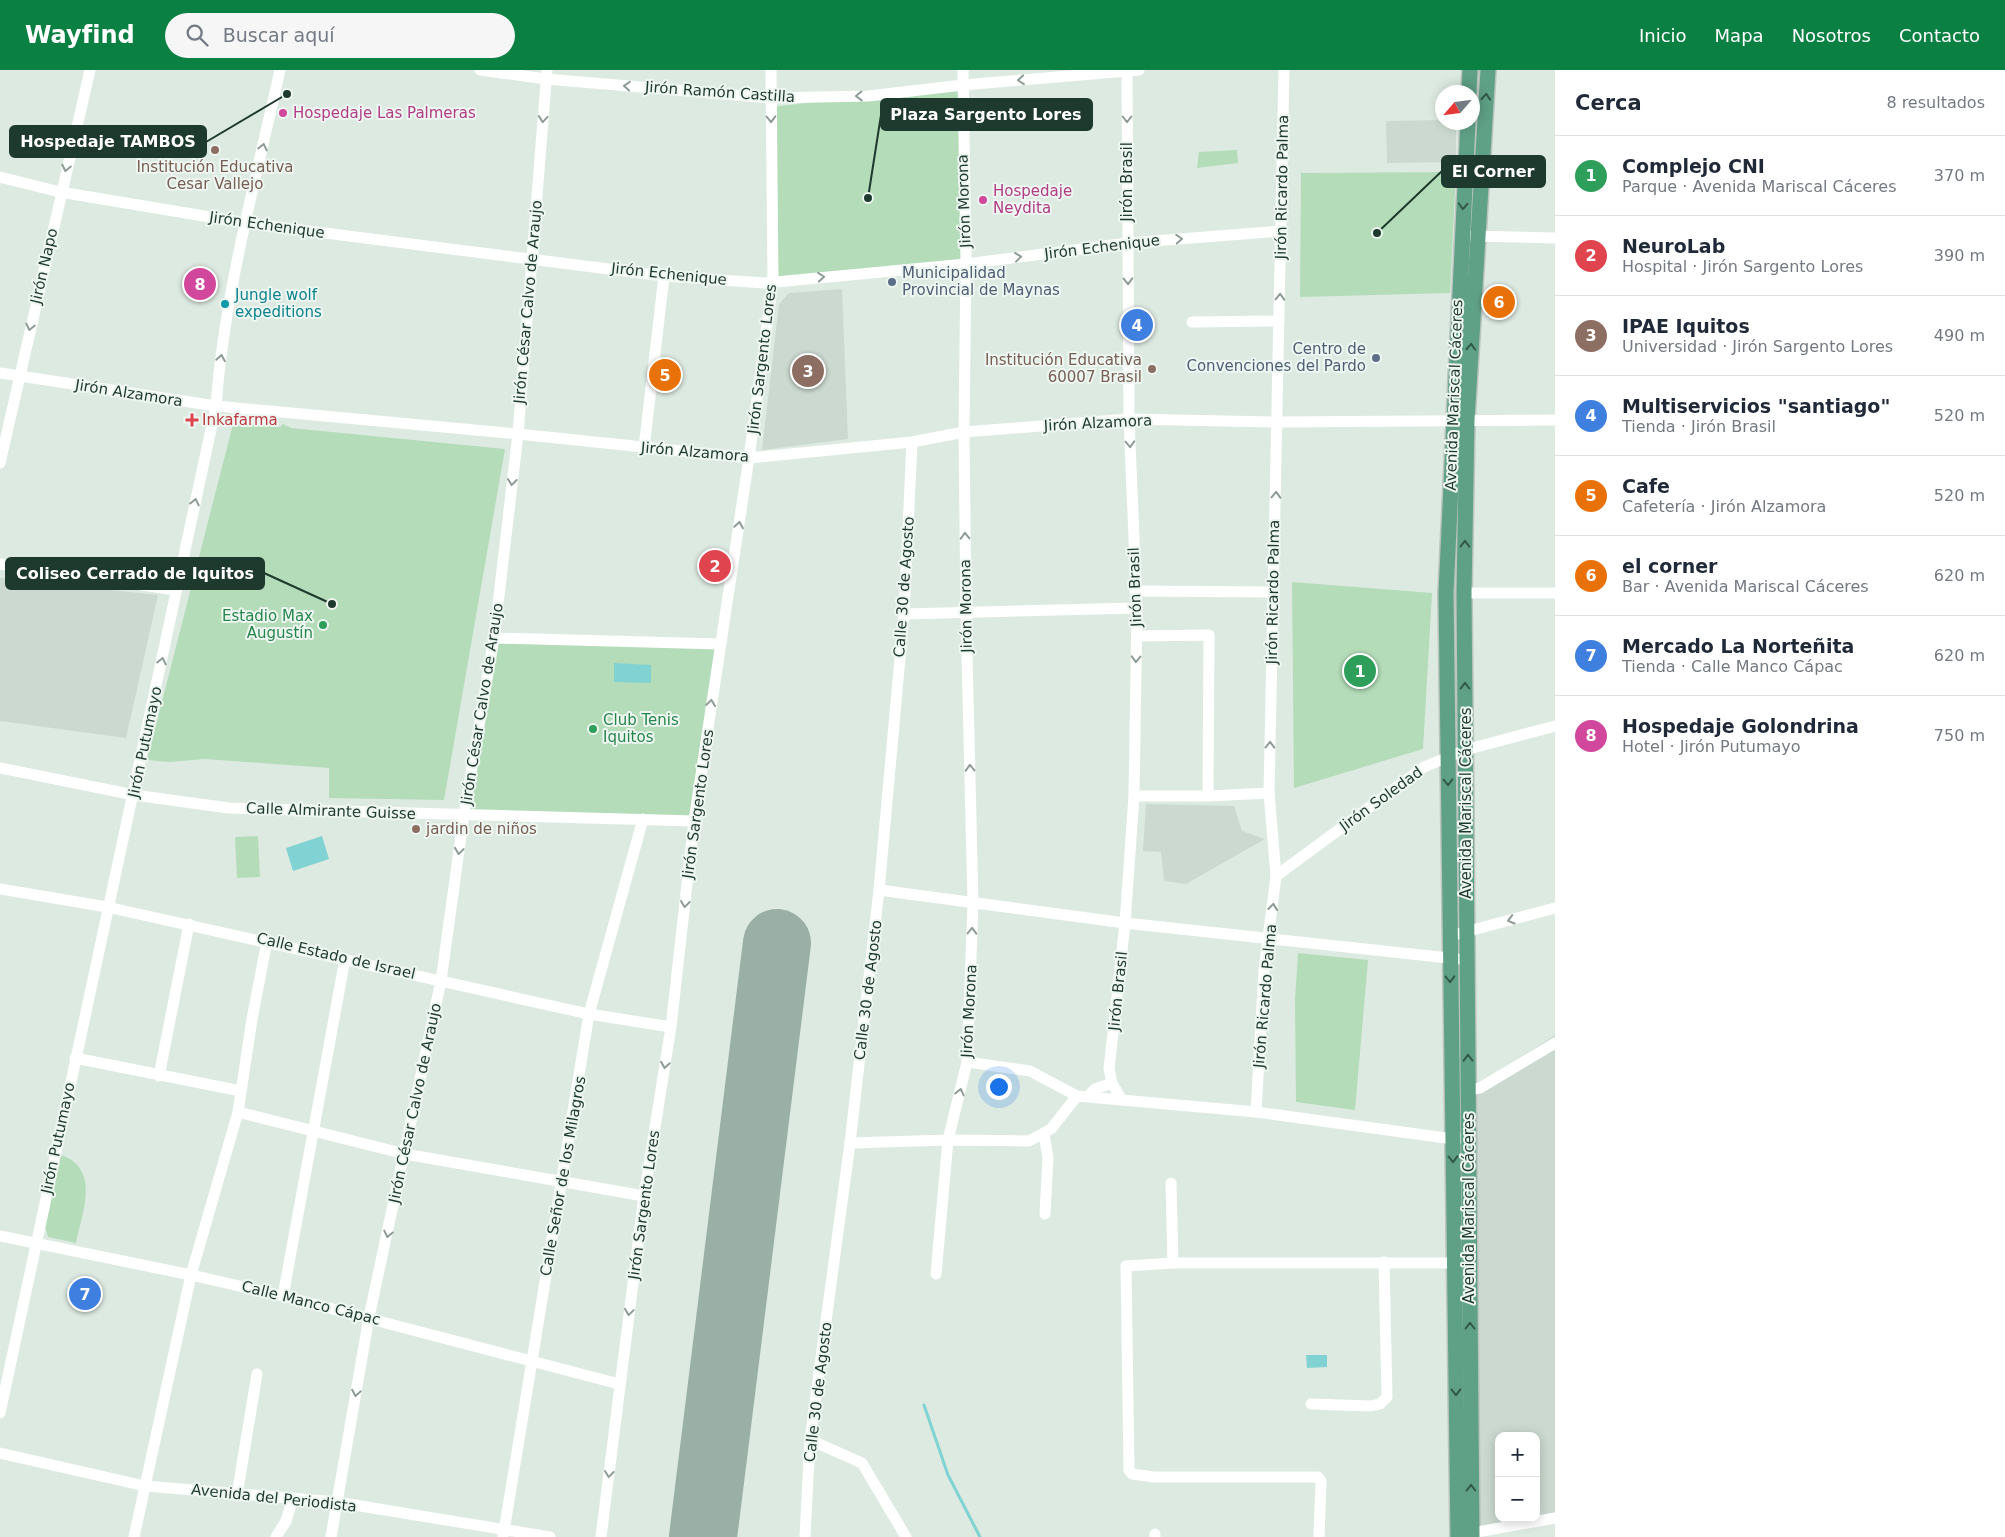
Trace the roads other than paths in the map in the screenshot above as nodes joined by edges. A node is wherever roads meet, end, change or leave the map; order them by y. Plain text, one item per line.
1 (90, 70) edge
2 (280, 70) edge
3 (480, 70) edge
4 (771, 70) edge
5 (963, 70) edge
6 (1139, 70) edge
7 (1284, 70) edge
8 (1470, 70) edge
9 (1488, 70) edge
10 (1126, 71) edge
11 (547, 75) edge
12 (963, 85) junction
13 (1469, 85) edge
14 (771, 98) junction
15 (1468, 130) edge
16 (0, 177) edge
17 (60, 192) junction
18 (246, 223) junction
19 (1281, 231) junction
20 (1462, 234) junction
21 (1477, 238) junction
22 (1555, 238) edge
23 (1128, 243) junction
24 (532, 257) junction
25 (966, 264) junction
26 (664, 276) junction
27 (773, 281) junction
28 (1279, 321) junction
29 (1192, 322) dead end
30 (0, 373) edge
31 (19, 376) junction
32 (216, 406) junction
33 (1130, 419) junction
34 (1460, 420) junction
35 (1555, 420) edge
36 (1278, 422) junction
37 (964, 432) junction
38 (518, 434) junction
39 (912, 442) junction
40 (644, 448) junction
41 (749, 458) junction
42 (0, 463) edge
43 (0, 564) edge
44 (176, 590) junction
45 (1135, 591) junction
46 (1273, 592) junction
47 (1464, 593) junction
48 (1555, 593) edge
49 (1137, 608) junction
50 (966, 612) junction
51 (904, 614) junction
52 (1136, 636) junction
53 (494, 638) junction
54 (720, 644) junction
55 (1555, 726) edge
56 (1465, 750) junction
57 (1448, 757) junction
58 (0, 768) edge
59 (1269, 793) junction
60 (134, 795) junction
61 (1134, 796) junction
62 (1208, 796) junction
63 (464, 814) junction
64 (643, 819) junction
65 (694, 821) junction
66 (1276, 876) junction
67 (0, 889) edge
68 (879, 890) junction
69 (973, 904) junction
70 (107, 907) junction
71 (1555, 908) edge
72 (189, 924) junction
73 (1125, 924) junction
74 (1467, 933) junction
75 (1450, 936) junction
76 (1269, 938) junction
77 (267, 941) junction
78 (1450, 958) junction
79 (345, 959) junction
80 (1467, 959) junction
81 (441, 981) junction
82 (589, 1014) junction
83 (670, 1028) junction
84 (1555, 1043) edge
85 (75, 1058) junction
86 (967, 1062) junction
87 (159, 1076) junction
88 (1112, 1083) junction
89 (1468, 1090) junction
90 (241, 1091) junction
91 (1082, 1096) junction
92 (1121, 1099) junction
93 (238, 1112) junction
94 (1256, 1112) junction
95 (312, 1130) junction
96 (1044, 1134) junction
97 (1468, 1137) junction
98 (1453, 1139) junction
99 (948, 1140) junction
100 (850, 1143) junction
101 (405, 1154) junction
102 (562, 1183) junction
103 (1170, 1183) dead end
104 (644, 1196) junction
105 (1045, 1214) dead end
106 (0, 1236) edge
107 (37, 1244) junction
108 (1384, 1262) junction
109 (1173, 1263) junction
110 (1462, 1263) junction
111 (191, 1274) junction
112 (936, 1274) dead end
113 (283, 1296) junction
114 (369, 1317) junction
115 (531, 1361) junction
116 (258, 1374) dead end
117 (619, 1384) junction
118 (1311, 1404) dead end
119 (0, 1413) edge
120 (810, 1440) junction
121 (0, 1453) edge
122 (145, 1486) junction
123 (237, 1494) junction
124 (293, 1498) junction
125 (336, 1502) junction
126 (1555, 1518) edge
127 (504, 1534) edge
128 (1465, 1536) edge
129 (134, 1537) edge
130 (276, 1537) edge
131 (330, 1537) edge
132 (550, 1537) edge
133 (601, 1537) edge
134 (805, 1537) edge
135 (906, 1537) edge
136 (1319, 1537) edge

1 -> 17 street, Jirón Napo
18 -> 2 street, Jirón Putumayo
3 - 11 street, Jirón Ramón Castilla
4 - 14 street, Jirón Sargento Lores
5 - 12 street, Jirón Morona
6 - 10 street, Jirón Ramón Castilla
7 - 19 street, Jirón Ricardo Palma
8 - 13 main road
21 -> 9 main road, Avenida Mariscal Cáceres
10 -> 12 street, Jirón Ramón Castilla
10 -> 23 street, Jirón Brasil
14 -> 11 street, Jirón Ramón Castilla
11 -> 24 street, Jirón César Calvo de Araujo
12 -> 14 street, Jirón Ramón Castilla
12 - 25 street, Jirón Morona
14 -> 27 street, Jirón Sargento Lores
15 -> 20 main road, Avenida Mariscal Cáceres
16 - 17 street, Jirón Echenique
17 - 18 street, Jirón Echenique
17 -> 31 street, Jirón Napo
18 - 24 street, Jirón Echenique
32 -> 18 street, Jirón Putumayo
23 -> 19 street, Jirón Echenique
28 -> 19 street, Jirón Ricardo Palma
20 - 21 street
20 - 34 main road, Avenida Mariscal Cáceres
21 - 22 street
34 -> 21 main road, Avenida Mariscal Cáceres
25 -> 23 street, Jirón Echenique
23 -> 33 street, Jirón Brasil
24 - 26 street, Jirón Echenique
24 - 38 street, Jirón César Calvo de Araujo
27 -> 25 street, Jirón Echenique
25 - 37 street, Jirón Morona
26 - 27 street, Jirón Echenique
26 - 40 street
27 - 41 street, Jirón Sargento Lores
28 - 29 street
28 - 36 street, Jirón Ricardo Palma
30 - 31 street, Jirón Alzamora
31 - 32 street, Jirón Alzamora
31 - 42 street, Jirón Napo
32 - 38 street, Jirón Alzamora
44 -> 32 street, Jirón Putumayo
33 - 36 street, Jirón Alzamora
33 - 37 street, Jirón Alzamora
33 -> 45 street, Jirón Brasil
34 - 35 street, Jirón Alzamora
34 - 36 street, Jirón Alzamora
47 -> 34 main road, Avenida Mariscal Cáceres
34 - 57 main road, Avenida Mariscal Cáceres
46 -> 36 street, Jirón Ricardo Palma
37 - 39 street, Jirón Alzamora
50 -> 37 street, Jirón Morona
38 - 40 street, Jirón Alzamora
38 -> 53 street, Jirón César Calvo de Araujo
39 - 41 street, Jirón Alzamora
39 - 51 street, Calle 30 de Agosto
40 - 41 street, Jirón Alzamora
54 -> 41 street, Jirón Sargento Lores
43 - 44 street
60 -> 44 street, Jirón Putumayo
45 - 46 street
45 - 49 street, Jirón Brasil
59 -> 46 street, Jirón Ricardo Palma
47 - 48 street
56 -> 47 main road, Avenida Mariscal Cáceres
49 - 50 street
49 - 52 street, Jirón Brasil
50 - 51 street
69 -> 50 street, Jirón Morona
51 - 68 street, Calle 30 de Agosto
52 -> 61 street, Jirón Brasil
52 - 62 street
53 - 54 street
53 - 63 street, Jirón César Calvo de Araujo
65 -> 54 street, Jirón Sargento Lores
55 - 56 street, Jirón Soledad
56 - 57 street, Jirón Soledad
56 - 74 main road, Avenida Mariscal Cáceres
57 - 66 street, Jirón Soledad
57 -> 75 main road, Avenida Mariscal Cáceres
58 - 60 street, Calle Almirante Guisse
59 - 62 street
59 - 66 street, Jirón Ricardo Palma
60 - 63 street, Calle Almirante Guisse
60 - 70 street, Jirón Putumayo
61 - 62 street
61 - 73 street, Jirón Brasil
63 - 64 street, Calle Almirante Guisse
63 -> 81 street, Jirón César Calvo de Araujo
64 - 65 street, Calle Almirante Guisse
64 - 82 street, Calle Señor de los Milagros
65 -> 83 street, Jirón Sargento Lores
76 -> 66 street, Jirón Ricardo Palma
67 - 70 street, Calle Estado de Israel
68 - 69 street
68 - 100 street, Calle 30 de Agosto
69 - 73 street
86 -> 69 street, Jirón Morona
70 - 72 street, Calle Estado de Israel
70 - 85 street, Jirón Putumayo
71 -> 74 street
72 - 77 street, Calle Estado de Israel
72 - 87 street
73 - 76 street
73 - 88 street, Jirón Brasil
74 - 75 street
74 - 80 main road, Avenida Mariscal Cáceres
75 - 78 main road, Avenida Mariscal Cáceres
76 - 78 street
76 - 94 street, Jirón Ricardo Palma
77 - 79 street, Calle Estado de Israel
77 - 90 street
78 - 80 street
78 -> 98 main road, Avenida Mariscal Cáceres
79 - 81 street, Calle Estado de Israel
79 - 95 street
89 -> 80 main road, Avenida Mariscal Cáceres
81 - 82 street, Calle Estado de Israel
81 - 101 street, Jirón César Calvo de Araujo
82 - 83 street, Calle Estado de Israel
82 - 102 street, Calle Señor de los Milagros
83 -> 104 street, Jirón Sargento Lores
84 - 89 street
85 - 87 street
85 - 107 street, Jirón Putumayo
86 - 91 street
99 -> 86 street, Jirón Morona
87 - 90 street
88 - 91 street
88 - 92 street, Jirón Brasil
89 - 97 main road, Avenida Mariscal Cáceres
90 - 93 street
91 - 92 street
91 - 96 street
92 - 94 street
93 - 95 street
93 - 111 street
94 - 98 street
95 - 101 street
95 - 113 street
96 - 99 street
96 - 105 street
97 - 98 street
97 - 110 main road, Avenida Mariscal Cáceres
98 -> 110 main road, Avenida Mariscal Cáceres
99 - 100 street
99 - 112 street, Jirón Morona
100 - 120 street, Calle 30 de Agosto
101 - 102 street
101 -> 114 street, Jirón César Calvo de Araujo
102 - 104 street
102 - 115 street, Calle Señor de los Milagros
103 - 109 street
104 -> 117 street, Jirón Sargento Lores
106 - 107 street, Calle Manco Cápac
107 - 111 street, Calle Manco Cápac
107 - 119 street, Jirón Putumayo
108 - 109 street
108 - 110 street
108 - 118 street
109 - 136 street
110 - 128 main road, Avenida Mariscal Cáceres
111 - 113 street, Calle Manco Cápac
111 - 122 street
113 - 114 street, Calle Manco Cápac
114 - 115 street, Calle Manco Cápac
114 -> 125 street, Jirón César Calvo de Araujo
115 - 117 street, Calle Manco Cápac
115 - 127 street, Calle Señor de los Milagros
116 - 123 street
117 -> 133 street, Jirón Sargento Lores
120 - 134 street, Calle 30 de Agosto
120 - 135 street
121 - 122 street, Avenida del Periodista
122 - 123 street, Avenida del Periodista
122 - 129 street
123 - 124 street, Avenida del Periodista
124 - 125 street, Avenida del Periodista
124 - 130 street
125 - 127 street, Avenida del Periodista
125 - 131 street, Jirón César Calvo de Araujo
126 - 128 street
127 - 132 street, Avenida del Periodista

